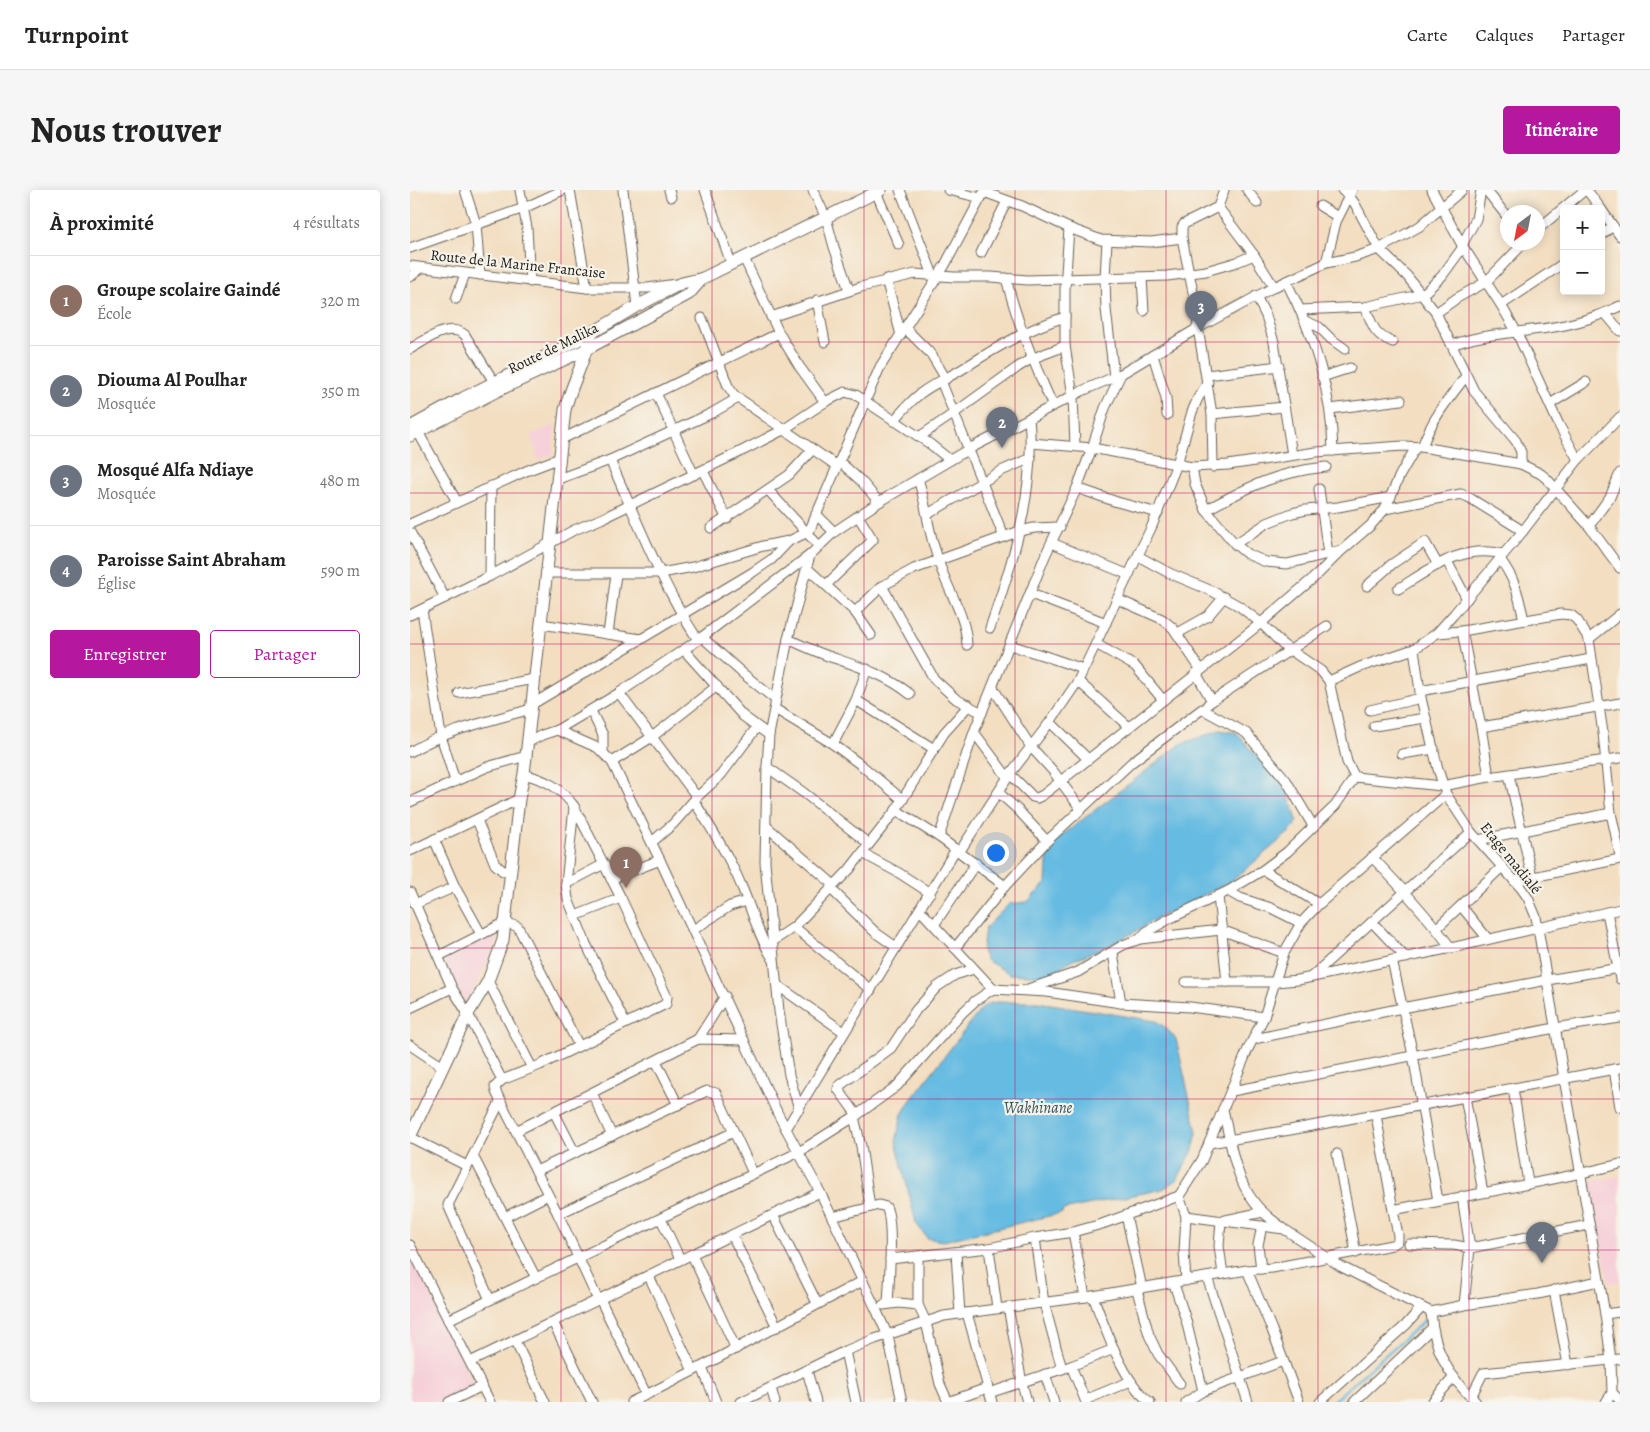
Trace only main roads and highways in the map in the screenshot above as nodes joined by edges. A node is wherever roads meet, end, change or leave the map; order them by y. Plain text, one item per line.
1 (878, 191) edge
2 (703, 278) junction
3 (590, 334) junction
4 (588, 349) junction
5 (413, 432) edge
6 (411, 1130) edge

1 - 2 main road, Route de Malika
2 - 3 main road, Route de Malika
2 - 4 main road, Route de Malika
3 - 4 main road
3 - 5 main road, Route de Malika
4 - 5 main road, Route de Malika
4 - 6 main road

